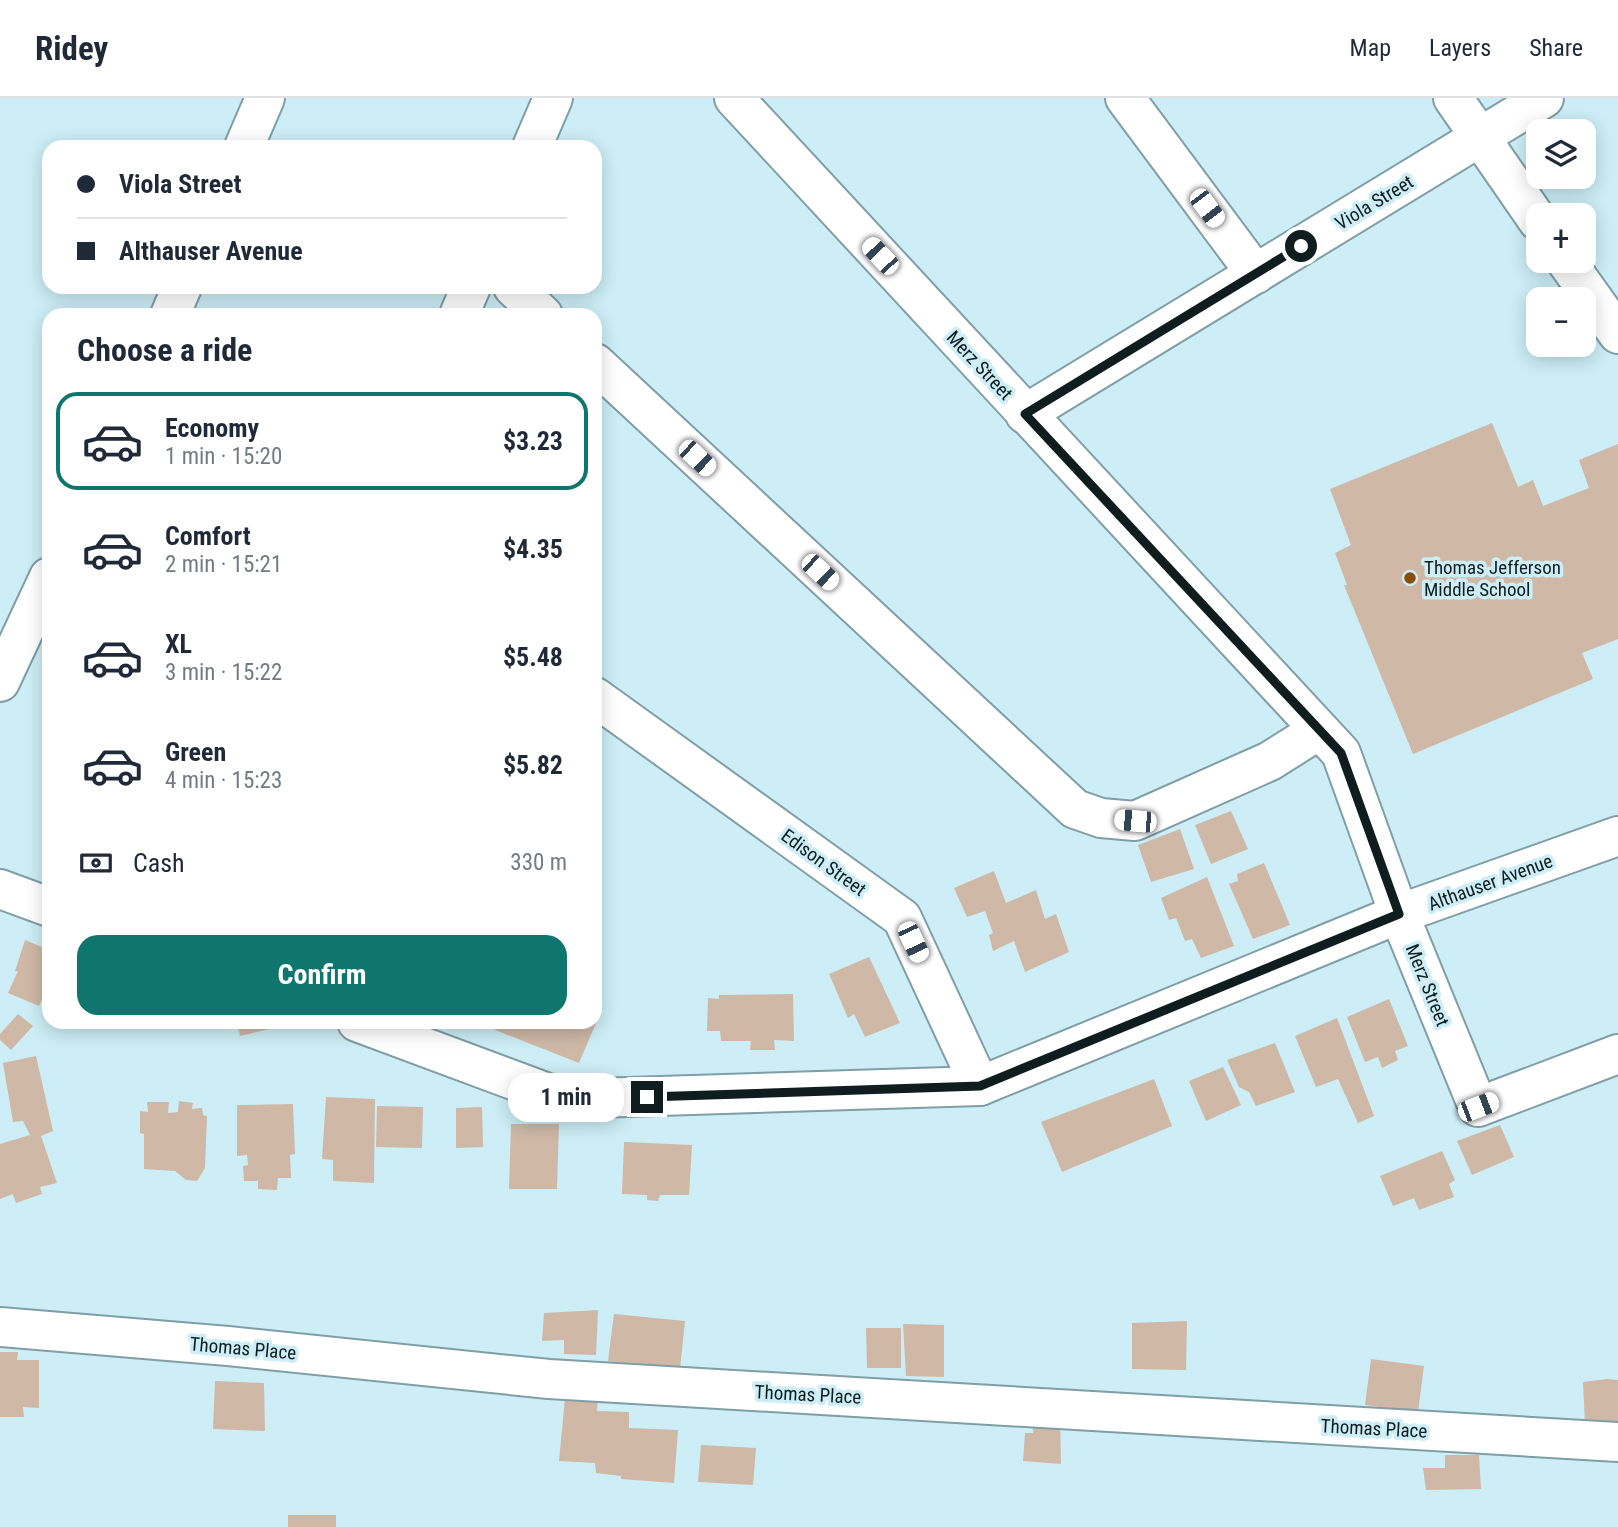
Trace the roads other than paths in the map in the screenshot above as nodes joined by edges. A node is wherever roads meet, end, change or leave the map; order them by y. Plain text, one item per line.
1 (265, 98) edge
2 (553, 98) edge
3 (734, 98) edge
4 (1125, 98) edge
5 (1453, 98) edge
6 (1544, 98) edge
7 (1480, 138) junction
8 (247, 140) edge
9 (534, 140) edge
10 (1526, 204) edge
11 (1575, 273) edge
12 (1256, 274) junction
13 (520, 294) edge
14 (536, 308) edge
15 (1618, 334) edge
16 (602, 370) edge
17 (1025, 414) junction
18 (42, 592) edge
19 (0, 682) edge
20 (602, 702) edge
21 (1319, 730) junction
22 (1618, 836) edge
23 (0, 888) edge
24 (42, 904) edge
25 (1399, 914) junction
26 (376, 1029) edge
27 (1618, 1054) edge
28 (980, 1086) junction
29 (0, 1327) edge
30 (1618, 1442) edge

1 - 8 street
2 - 9 street
3 - 17 street, Merz Street
4 - 12 street
5 - 7 street
6 - 7 street, Viola Street
7 - 10 street
7 - 12 street, Viola Street
11 - 15 street
12 - 17 street, Viola Street
13 - 14 street
16 - 21 street
17 - 21 street, Merz Street
18 - 19 street
20 - 28 street, Edison Street
21 - 25 street, Merz Street
22 - 25 street, Althauser Avenue
23 - 24 street
25 - 27 street, Merz Street
25 - 28 street, Althauser Avenue
26 - 28 street, Althauser Avenue
29 - 30 street, Thomas Place

